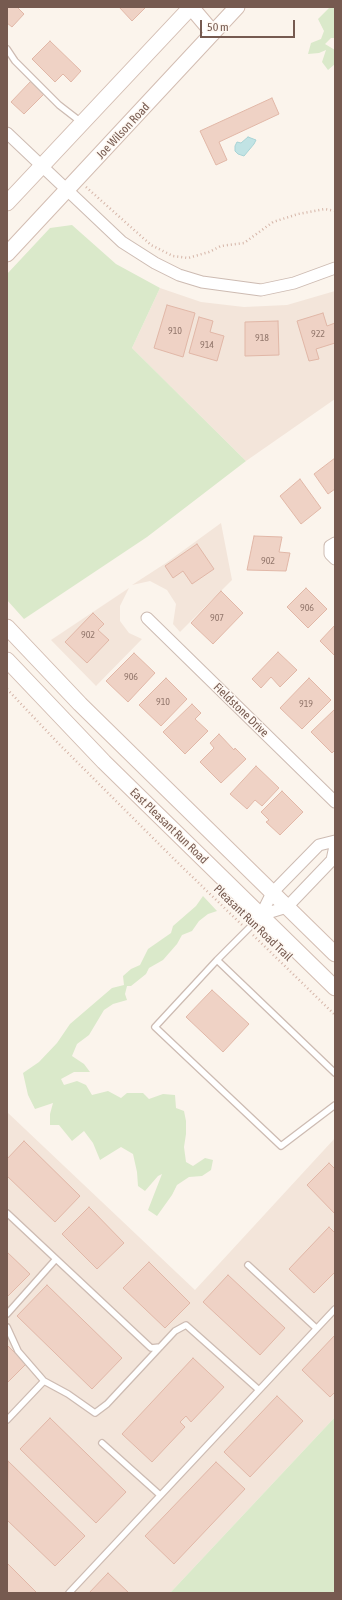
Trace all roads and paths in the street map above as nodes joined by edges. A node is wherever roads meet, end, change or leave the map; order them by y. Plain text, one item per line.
1 (191, 7) edge
2 (237, 7) edge
3 (213, 33) junction
4 (7, 49) edge
5 (83, 123) junction
6 (7, 133) edge
7 (42, 167) junction
8 (78, 180) junction
9 (67, 191) junction
10 (7, 203) edge
11 (335, 211) edge
12 (7, 254) edge
13 (335, 268) edge
14 (335, 543) edge
15 (333, 556) edge
16 (147, 618) dead end
17 (7, 627) edge
18 (7, 660) edge
19 (7, 689) edge
20 (335, 802) edge
21 (335, 841) edge
22 (335, 846) edge
23 (272, 893) junction
24 (287, 907) junction
25 (261, 915) junction
26 (247, 930) junction
27 (335, 954) edge
28 (217, 960) junction
29 (335, 988) edge
30 (335, 1015) edge
31 (335, 1073) edge
32 (335, 1105) edge
33 (7, 1213) edge
34 (56, 1259) junction
35 (248, 1265) dead end
36 (335, 1308) edge
37 (7, 1314) edge
38 (7, 1327) edge
39 (316, 1328) junction
40 (160, 1348) junction
41 (44, 1382) junction
42 (259, 1390) junction
43 (7, 1420) edge
44 (102, 1443) dead end
45 (160, 1495) junction
46 (69, 1593) edge

1 - 3 main road
1 - 5 main road
2 - 3 main road, Joe Wilson Road
3 - 8 main road, Joe Wilson Road
4 - 5 lane
5 - 7 main road
6 - 7 street
7 - 9 street
7 - 10 main road
8 - 9 main road, Joe Wilson Road
8 - 11 path
9 - 12 main road, Joe Wilson Road
9 - 13 street
14 - 15 street
16 - 20 street, Fieldstone Drive
17 - 23 main road, East Pleasant Run Road
18 - 25 main road, East Pleasant Run Road
19 - 26 path, Pleasant Run Road Trail
21 - 23 street
22 - 24 street
23 - 24 main road, East Pleasant Run Road
23 - 25 street
24 - 25 street
24 - 27 main road, East Pleasant Run Road
25 - 26 lane
25 - 29 main road, East Pleasant Run Road
26 - 28 lane
26 - 30 path, Pleasant Run Road Trail
28 - 31 lane
28 - 32 lane
33 - 34 lane
34 - 37 lane
34 - 40 lane
35 - 39 lane
36 - 39 lane
38 - 41 lane
39 - 42 lane
40 - 41 lane
40 - 42 lane
41 - 43 lane
42 - 45 lane
44 - 45 lane
45 - 46 lane

